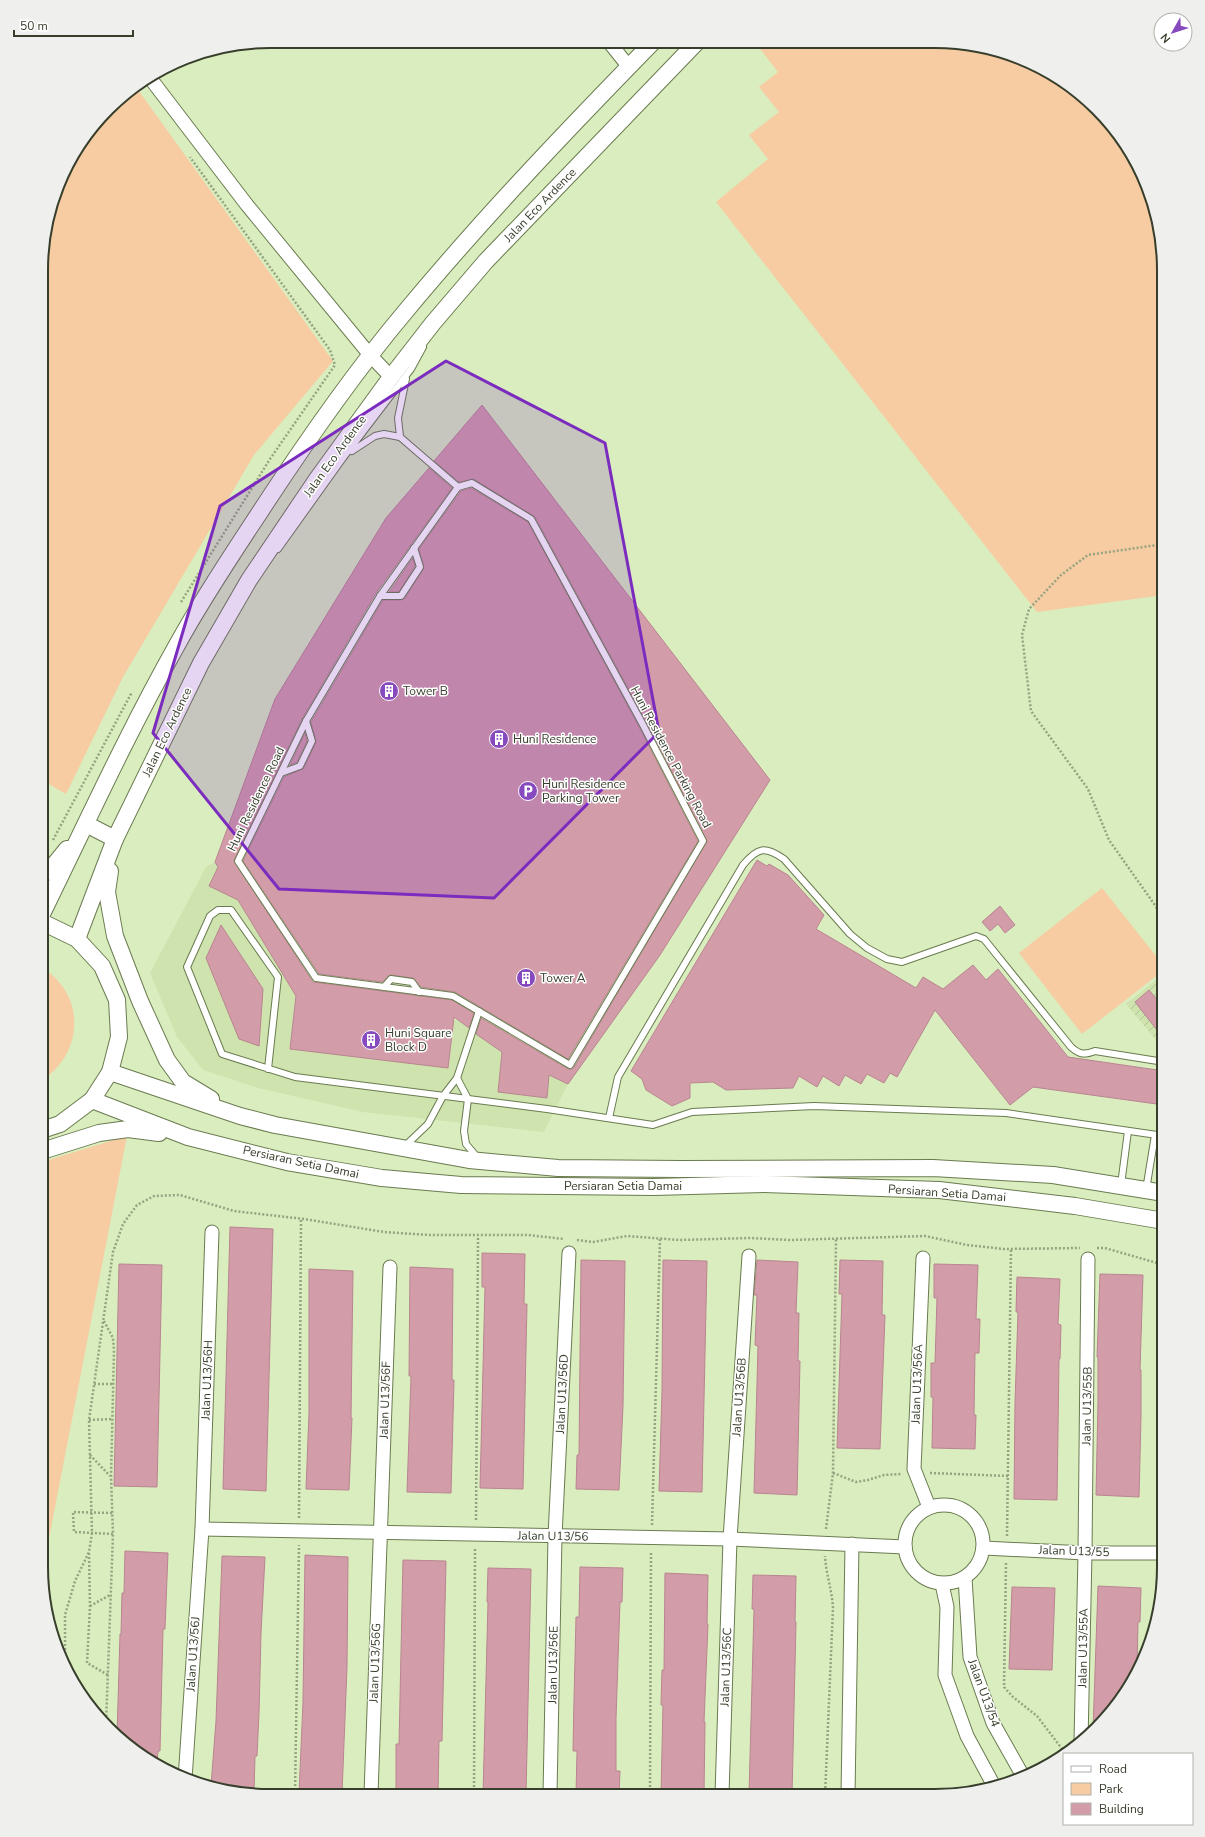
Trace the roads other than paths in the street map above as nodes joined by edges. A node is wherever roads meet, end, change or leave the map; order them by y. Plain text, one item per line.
1 (614, 48) edge
2 (647, 48) edge
3 (691, 48) edge
4 (628, 67) junction
5 (153, 82) edge
6 (370, 355) junction
7 (398, 377) junction
8 (400, 437) junction
9 (343, 458) junction
10 (458, 487) junction
11 (414, 548) junction
12 (257, 568) junction
13 (380, 596) junction
14 (306, 721) junction
15 (280, 774) junction
16 (86, 824) junction
17 (115, 839) junction
18 (48, 871) edge
19 (48, 902) edge
20 (48, 925) edge
21 (77, 939) junction
22 (479, 1011) junction
23 (1157, 1061) edge
24 (268, 1069) junction
25 (110, 1072) junction
26 (457, 1078) junction
27 (443, 1096) junction
28 (468, 1099) junction
29 (92, 1100) junction
30 (240, 1116) junction
31 (609, 1118) junction
32 (48, 1128) edge
33 (1128, 1131) junction
34 (1155, 1135) joint
35 (188, 1137) junction
36 (402, 1148) junction
37 (48, 1149) edge
38 (481, 1162) junction
39 (1121, 1185) junction
40 (1146, 1190) junction
41 (1157, 1192) edge
42 (1157, 1220) edge
43 (212, 1232) dead end
44 (569, 1253) dead end
45 (749, 1256) dead end
46 (923, 1258) dead end
47 (1088, 1259) dead end
48 (390, 1267) dead end
49 (929, 1507) junction
50 (202, 1529) junction
51 (380, 1532) junction
52 (555, 1536) junction
53 (730, 1539) junction
54 (852, 1544) junction
55 (905, 1547) junction
56 (984, 1548) junction
57 (1085, 1553) junction
58 (1157, 1553) edge
59 (966, 1578) junction
60 (942, 1584) junction
61 (1081, 1734) edge
62 (185, 1772) edge
63 (1020, 1772) edge
64 (992, 1781) edge
65 (371, 1789) edge
66 (550, 1789) edge
67 (722, 1789) edge
68 (848, 1789) edge

1 - 4 street
2 - 4 street
3 - 7 street, Jalan Eco Ardence
4 - 6 street
5 - 6 street
6 - 7 street
6 - 16 street
7 - 8 lane
7 - 9 lane
7 - 12 street, Jalan Eco Ardence
8 - 9 lane
8 - 10 lane
9 - 12 lane
10 - 11 lane, Huni Residence Road
10 - 22 lane, Huni Residence Parking Road
11 - 13 lane, Huni Residence Road
11 - 13 lane
12 - 17 street, Jalan Eco Ardence
13 - 14 lane, Huni Residence Road
14 - 15 lane, Huni Residence Road
14 - 15 lane
15 - 22 lane, Huni Residence Road
16 - 17 street
16 - 18 street
16 - 19 street
17 - 21 street, Jalan Eco Ardence
17 - 30 street
20 - 21 street
21 - 25 street
22 - 26 lane
23 - 31 lane
24 - 24 lane
24 - 27 lane
25 - 29 street
25 - 30 street, Persiaran Setia Damai
26 - 27 lane
26 - 28 lane
27 - 28 lane
27 - 36 lane
28 - 31 lane
28 - 38 lane
29 - 32 street
29 - 35 street, Persiaran Setia Damai
30 - 36 street, Persiaran Setia Damai
31 - 33 lane
33 - 34 lane
33 - 39 lane
34 - 40 lane
35 - 37 street
35 - 42 street, Persiaran Setia Damai
36 - 38 street, Persiaran Setia Damai
38 - 39 street, Persiaran Setia Damai
39 - 40 street, Persiaran Setia Damai
40 - 41 street, Persiaran Setia Damai
43 - 50 street, Jalan U13/56H
44 - 52 street, Jalan U13/56D
45 - 53 street, Jalan U13/56B
46 - 49 street, Jalan U13/56A
47 - 57 street, Jalan U13/55B
48 - 51 street, Jalan U13/56F
49 - 55 street
49 - 56 street
50 - 51 street, Jalan U13/56
50 - 62 street, Jalan U13/56J
51 - 52 street, Jalan U13/56
51 - 65 street, Jalan U13/56G
52 - 53 street, Jalan U13/56
52 - 66 street, Jalan U13/56E
53 - 54 street, Jalan U13/56
53 - 67 street, Jalan U13/56C
54 - 55 street, Jalan U13/56
54 - 68 street
55 - 60 street
56 - 57 street, Jalan U13/55
56 - 59 street
57 - 58 street, Jalan U13/55
57 - 61 street, Jalan U13/55A
59 - 60 street
59 - 63 street, Jalan U13/54
60 - 64 street

